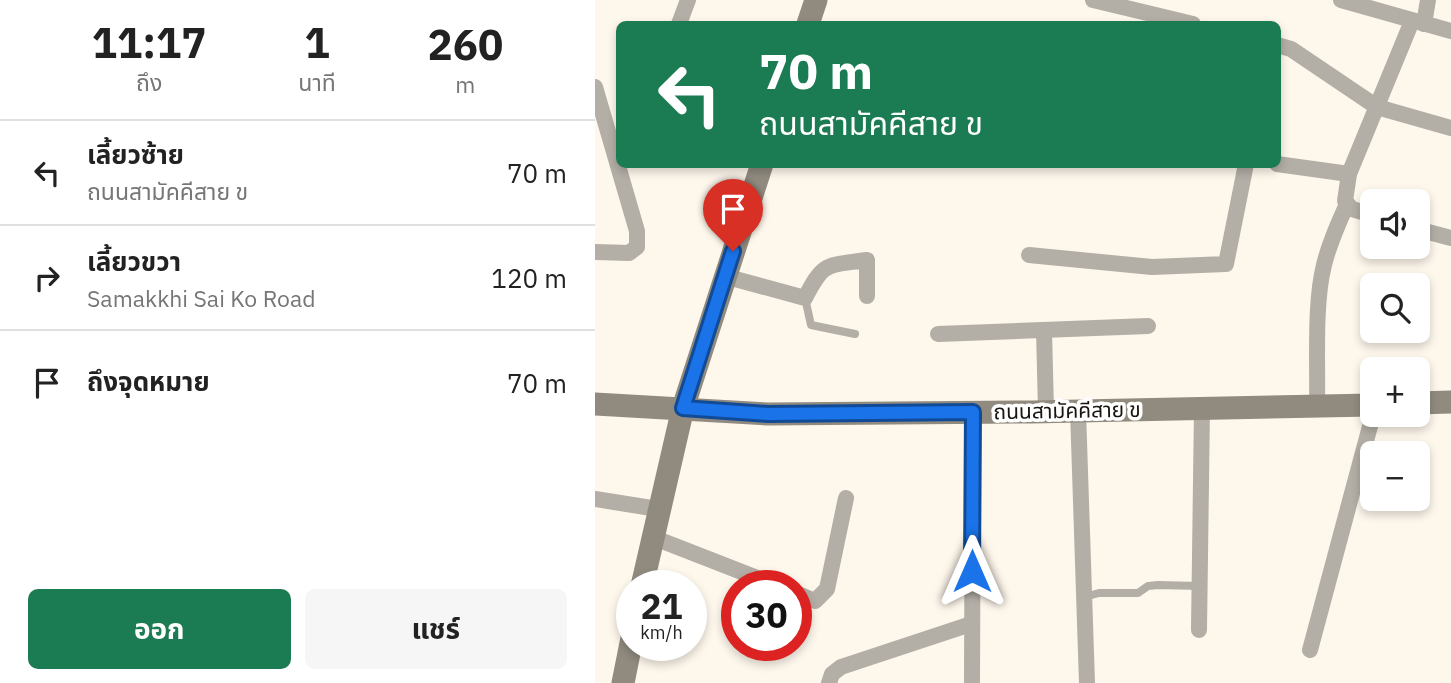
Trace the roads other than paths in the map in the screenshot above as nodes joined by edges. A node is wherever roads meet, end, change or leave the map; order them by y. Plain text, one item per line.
1 (688, 0) edge
2 (816, 0) edge
3 (1093, 0) edge
4 (1341, 0) edge
5 (1428, 0) edge
6 (680, 21) edge
7 (809, 21) edge
8 (1180, 21) edge
9 (1418, 22) junction
10 (1451, 31) edge
11 (1281, 46) edge
12 (595, 86) edge
13 (1377, 107) junction
14 (600, 122) edge
15 (1451, 128) edge
16 (616, 164) edge
17 (1281, 165) edge
18 (617, 168) edge
19 (761, 168) edge
20 (1245, 168) edge
21 (1349, 174) junction
22 (1347, 204) junction
23 (1360, 211) edge
24 (1430, 232) edge
25 (1451, 238) edge
26 (595, 252) edge
27 (1029, 255) dead end
28 (725, 276) junction
29 (867, 296) dead end
30 (805, 298) junction
31 (1148, 326) dead end
32 (1044, 330) junction
33 (855, 334) dead end
34 (938, 334) dead end
35 (1451, 402) edge
36 (1430, 403) edge
37 (595, 404) edge
38 (1317, 405) junction
39 (1360, 405) edge
40 (683, 408) junction
41 (1202, 408) junction
42 (1046, 411) junction
43 (1078, 411) junction
44 (973, 412) junction
45 (1370, 427) edge
46 (846, 498) dead end
47 (595, 499) edge
48 (658, 509) junction
49 (652, 537) junction
50 (645, 570) edge
51 (737, 570) edge
52 (1200, 586) junction
53 (1084, 597) junction
54 (812, 600) edge
55 (971, 624) junction
56 (1199, 629) dead end
57 (1310, 650) dead end
58 (627, 661) edge
59 (623, 683) edge
60 (829, 683) edge
61 (972, 683) edge
62 (1087, 683) edge

1 - 6 street
2 - 7 main road
3 - 8 street
4 - 9 street
5 - 9 street
9 - 10 street
9 - 13 street
11 - 13 street
12 - 14 street
13 - 15 street
13 - 21 street
14 - 16 street
17 - 21 street
18 - 26 street
19 - 28 main road
20 - 27 street
21 - 22 street
22 - 23 street
22 - 38 street
24 - 25 street
28 - 30 street
28 - 40 main road
29 - 30 street
30 - 33 lane
31 - 32 street
32 - 34 street
32 - 42 street
35 - 36 main road
37 - 40 main road, ถนนสามัคคีสาย ข
38 - 39 main road, ถนนสามัคคีสาย ข
38 - 41 main road, ถนนสามัคคีสาย ข
40 - 44 main road, ถนนสามัคคีสาย ข
40 - 48 main road
41 - 43 main road, ถนนสามัคคีสาย ข
41 - 52 street
42 - 43 main road, ถนนสามัคคีสาย ข
42 - 44 main road, ถนนสามัคคีสาย ข
43 - 53 street
44 - 55 street
45 - 57 street
46 - 54 street
47 - 48 street
48 - 49 main road
49 - 50 main road
49 - 51 street
52 - 53 lane
52 - 56 street
53 - 62 street
55 - 60 street
55 - 61 street
58 - 59 main road

